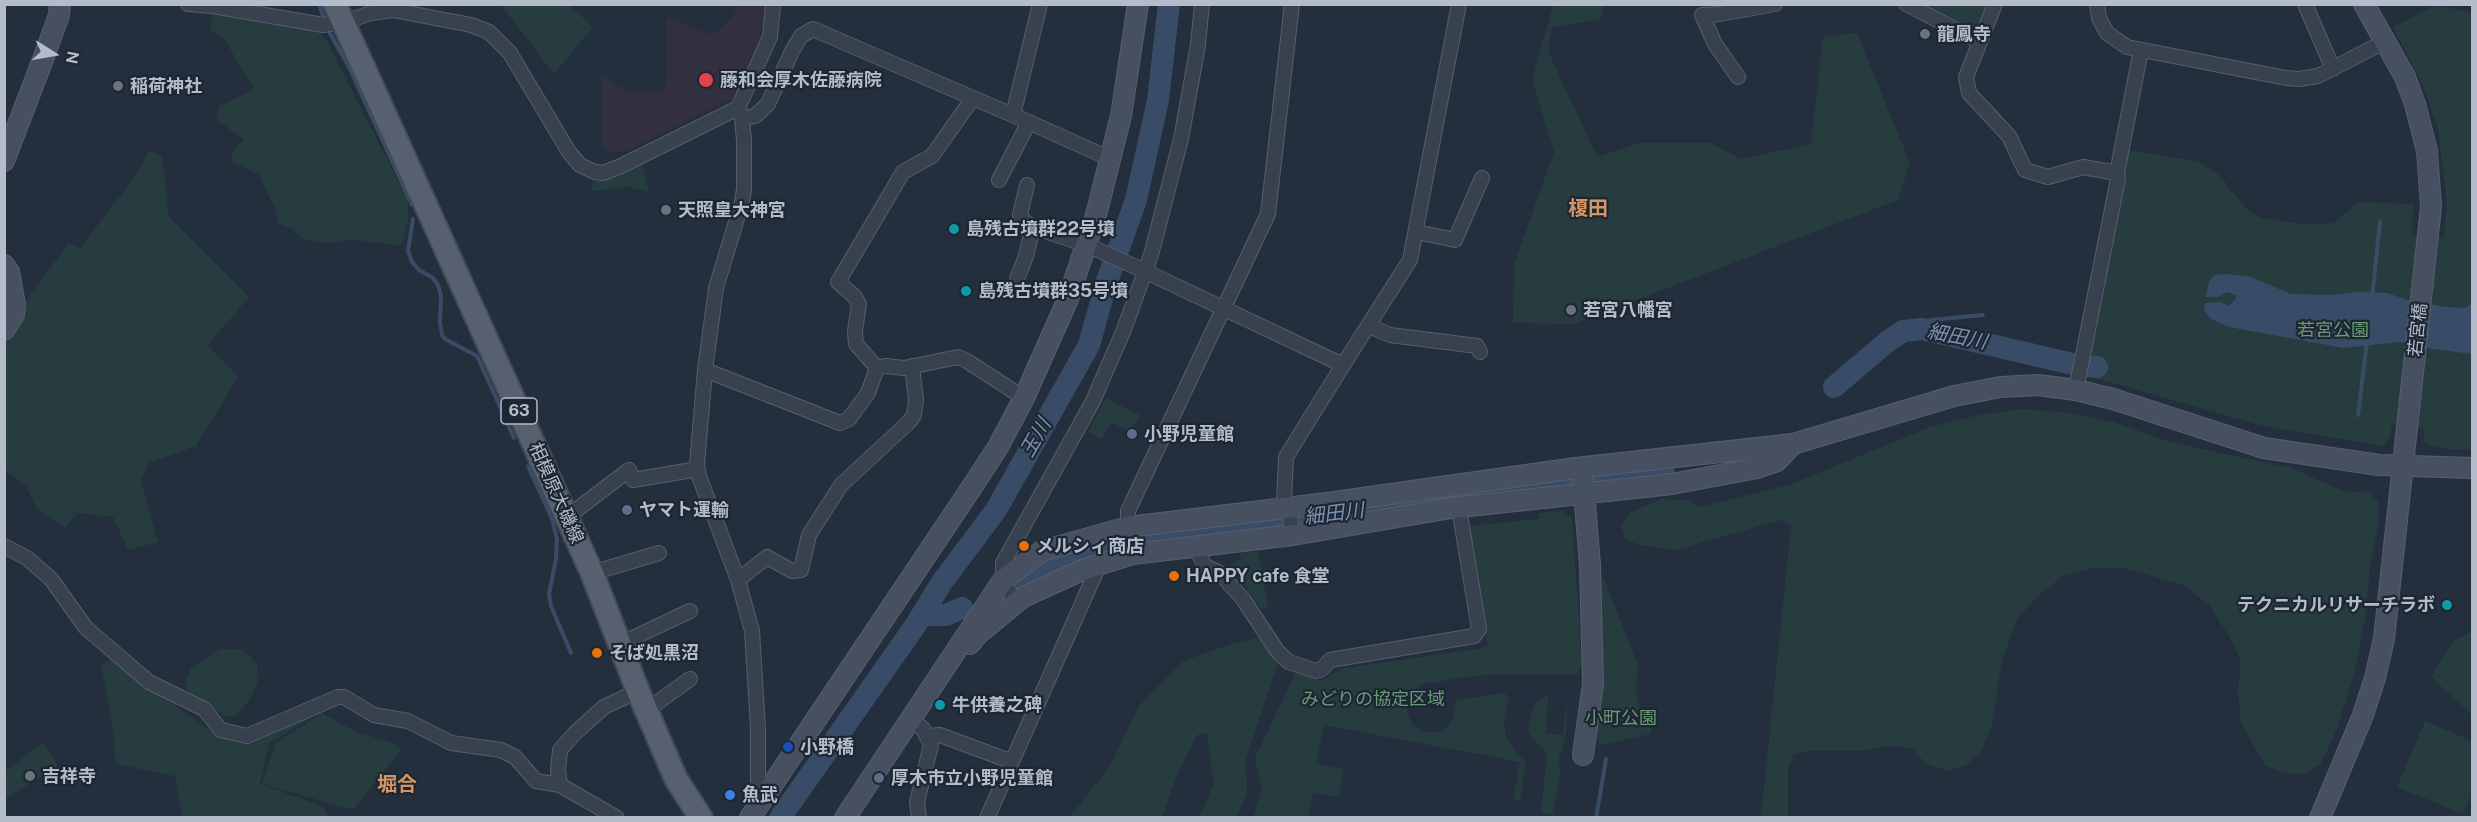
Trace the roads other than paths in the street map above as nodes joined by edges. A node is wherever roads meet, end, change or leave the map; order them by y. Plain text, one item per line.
1 (60, 4) edge
2 (188, 4) edge
3 (773, 4) edge
4 (1040, 4) edge
5 (1138, 4) edge
6 (1202, 4) edge
7 (1292, 4) edge
8 (1459, 4) edge
9 (1775, 4) edge
10 (1906, 4) edge
11 (1995, 4) edge
12 (2097, 4) edge
13 (2305, 4) edge
14 (2364, 4) edge
15 (333, 19) edge
16 (1980, 42) junction
17 (2384, 42) junction
18 (2140, 50) junction
19 (2333, 69) junction
20 (1738, 77) dead end
21 (973, 98) junction
22 (740, 113) junction
23 (1013, 115) junction
24 (1029, 122) junction
25 (1111, 159) junction
26 (4, 161) edge
27 (999, 172) dead end
28 (2118, 173) junction
29 (1482, 178) dead end
30 (1028, 185) dead end
31 (1033, 227) junction
32 (1417, 232) junction
33 (1090, 247) junction
34 (4, 265) edge
35 (1142, 270) junction
36 (1017, 279) dead end
37 (1224, 308) junction
38 (1369, 326) junction
39 (4, 330) edge
40 (1480, 352) dead end
41 (1343, 365) junction
42 (912, 366) junction
43 (877, 368) junction
44 (705, 370) junction
45 (2076, 390) junction
46 (1024, 398) junction
47 (2402, 468) junction
48 (2472, 468) edge
49 (698, 469) junction
50 (1583, 480) junction
51 (1452, 499) junction
52 (1289, 511) junction
53 (567, 517) junction
54 (1292, 532) junction
55 (1130, 541) junction
56 (4, 546) edge
57 (1195, 546) junction
58 (659, 553) dead end
59 (1100, 563) junction
60 (592, 573) junction
61 (738, 580) junction
62 (1009, 590) junction
63 (690, 611) dead end
64 (620, 645) junction
65 (690, 679) dead end
66 (643, 701) junction
67 (912, 719) junction
68 (928, 736) junction
69 (1583, 755) dead end
70 (1010, 761) junction
71 (560, 785) junction
72 (766, 792) junction
73 (617, 818) edge
74 (701, 818) edge
75 (750, 818) edge
76 (845, 818) edge
77 (919, 818) edge
78 (987, 818) edge
79 (2320, 818) edge

1 - 26 street
2 - 15 street
3 - 22 street
4 - 23 street
5 - 25 street
6 - 35 street
7 - 37 street
8 - 32 street
9 - 20 street
10 - 16 street
11 - 16 street
12 - 18 street
13 - 19 street
14 - 17 street, 若宮橋
15 - 22 street
15 - 53 main road, 相模原大磯線 / 63
16 - 28 street
17 - 19 street
17 - 47 street, 若宮橋
18 - 19 street
18 - 28 street
21 - 22 street
21 - 23 street
21 - 43 street
22 - 44 street
23 - 24 street
24 - 25 street
24 - 27 street
25 - 33 street
28 - 45 street
29 - 32 street
30 - 31 street
31 - 33 street
31 - 36 street
32 - 38 street
33 - 35 street
33 - 46 street
34 - 39 street
35 - 37 street
35 - 62 street
37 - 41 street
37 - 55 street
38 - 40 street
38 - 41 street
41 - 52 street
42 - 43 street
42 - 46 street
42 - 61 street
43 - 44 street
44 - 49 street
45 - 47 street
45 - 50 street
46 - 72 street
47 - 48 street
47 - 79 street, 若宮橋
49 - 53 street
49 - 61 street
50 - 51 street
50 - 69 street
51 - 52 street
51 - 54 street
51 - 57 street
52 - 54 street
52 - 55 street
53 - 60 main road, 相模原大磯線 / 63
54 - 57 street
55 - 57 street
55 - 59 street
55 - 62 street
56 - 71 street
58 - 60 street
59 - 62 street
59 - 70 street
60 - 64 main road, 相模原大磯線 / 63
61 - 72 street
62 - 67 street
63 - 64 street
64 - 66 main road, 相模原大磯線 / 63
65 - 66 street
66 - 71 street
66 - 74 main road, 相模原大磯線 / 63
67 - 68 street
67 - 76 street
68 - 70 street
68 - 77 street
70 - 78 street
71 - 73 street
72 - 75 street

